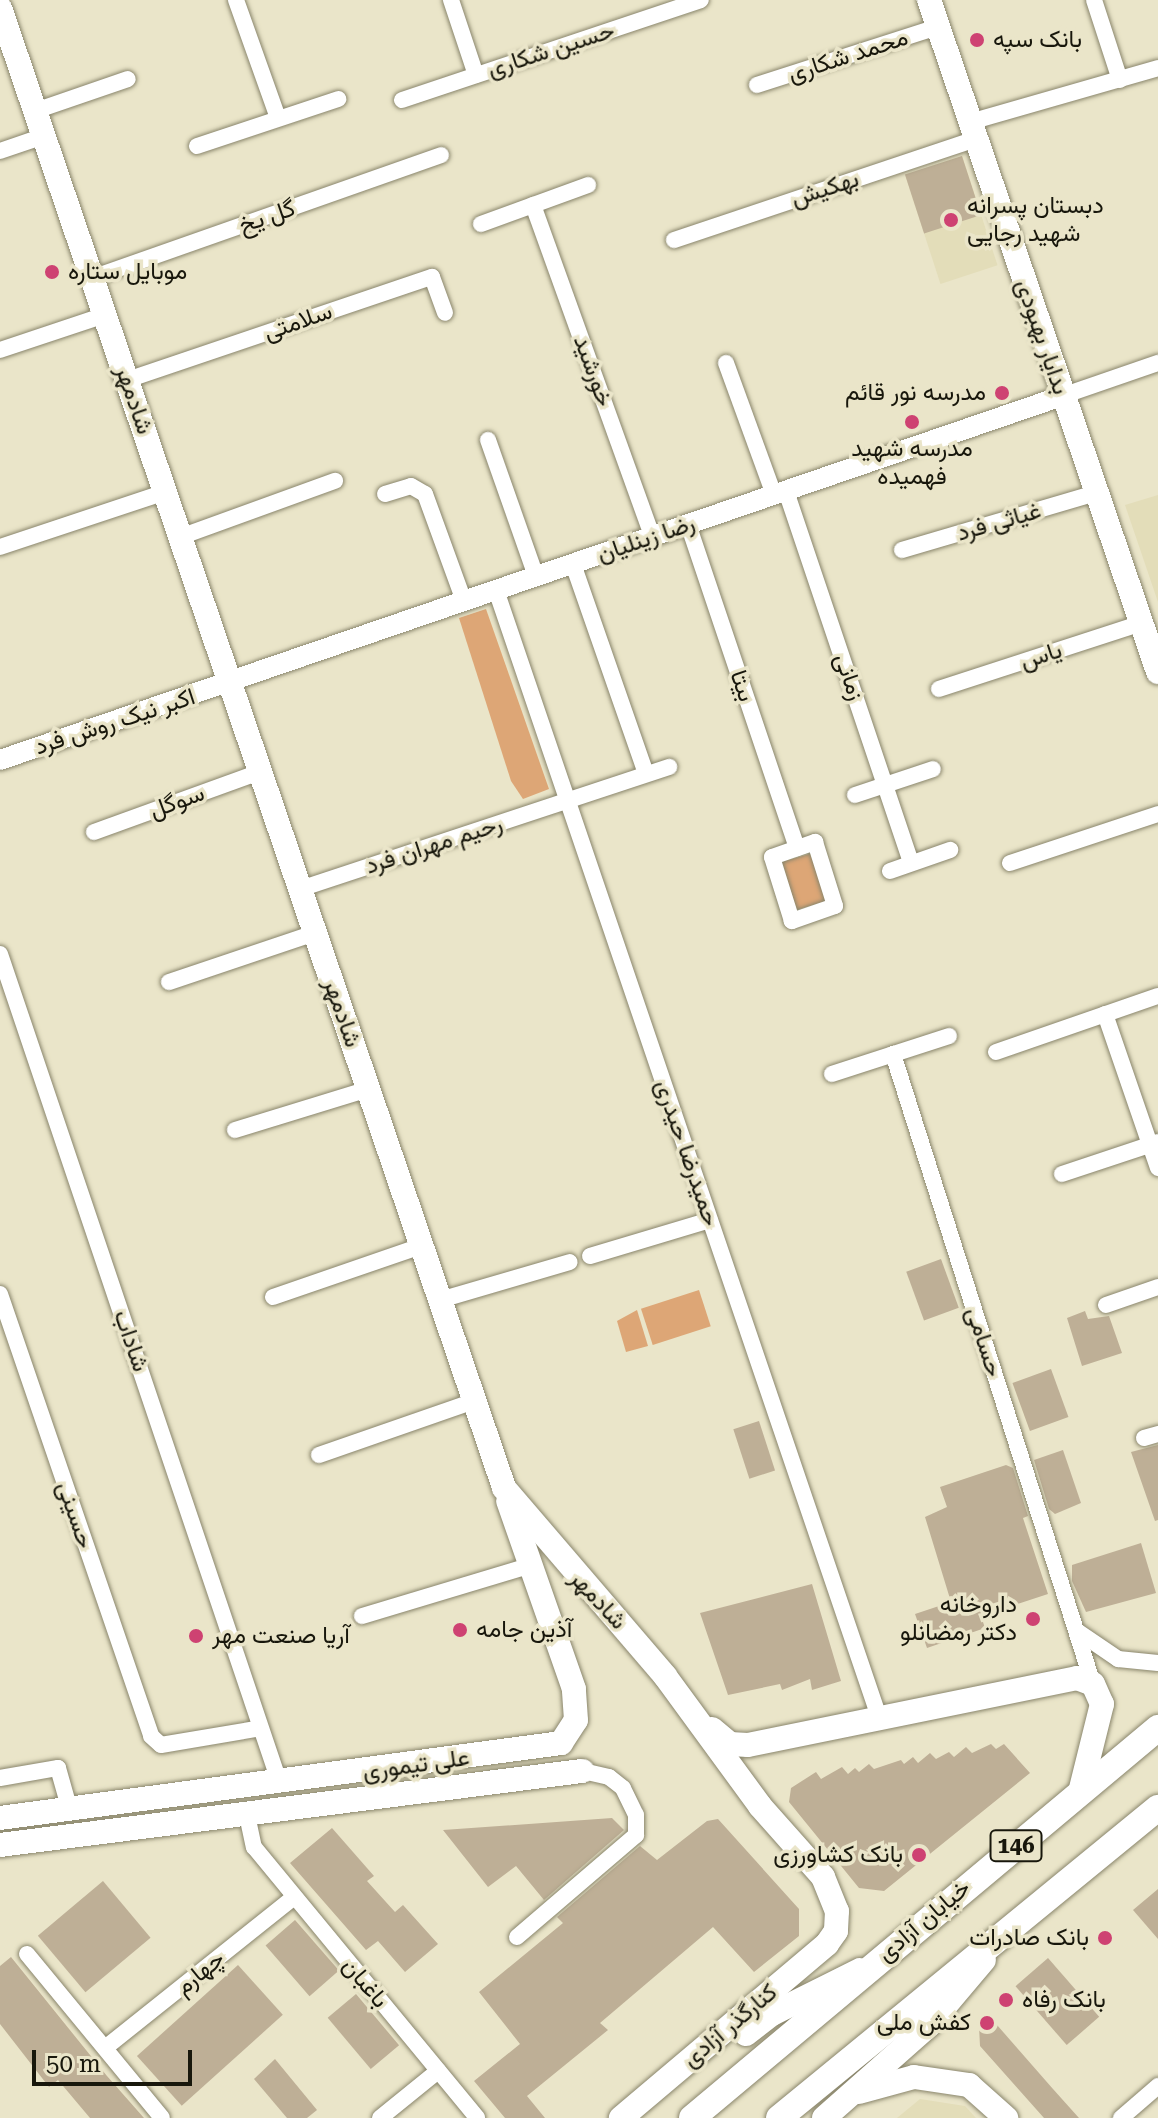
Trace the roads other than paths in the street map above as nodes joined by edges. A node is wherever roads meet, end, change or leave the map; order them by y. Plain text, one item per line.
1 (236, 0) edge
2 (451, 0) edge
3 (701, 0) edge
4 (929, 0) edge
5 (1094, 0) edge
6 (0, 8) edge
7 (938, 27) junction
8 (1158, 68) edge
9 (476, 75) junction
10 (128, 79) dead end
11 (1120, 80) junction
12 (757, 85) dead end
13 (338, 99) dead end
14 (402, 100) dead end
15 (35, 111) junction
16 (278, 118) junction
17 (973, 131) junction
18 (44, 136) junction
19 (197, 146) dead end
20 (0, 151) edge
21 (441, 155) dead end
22 (588, 185) dead end
23 (533, 205) junction
24 (481, 224) dead end
25 (674, 240) dead end
26 (92, 278) junction
27 (445, 313) dead end
28 (105, 315) junction
29 (0, 350) edge
30 (726, 363) dead end
31 (1157, 365) edge
32 (127, 380) junction
33 (1062, 396) junction
34 (488, 440) dead end
35 (335, 481) dead end
36 (165, 492) junction
37 (780, 493) junction
38 (1096, 493) junction
39 (385, 494) dead end
40 (688, 524) junction
41 (652, 536) junction
42 (180, 537) junction
43 (0, 547) edge
44 (902, 550) dead end
45 (573, 564) junction
46 (536, 576) junction
47 (496, 590) junction
48 (464, 601) junction
49 (1142, 623) junction
50 (1158, 672) edge
51 (230, 683) junction
52 (939, 689) dead end
53 (0, 760) edge
54 (669, 767) dead end
55 (933, 769) dead end
56 (260, 772) junction
57 (646, 774) junction
58 (885, 785) junction
59 (855, 795) dead end
60 (567, 801) junction
61 (1158, 814) edge
62 (94, 832) dead end
63 (797, 848) junction
64 (950, 850) dead end
65 (911, 863) junction
66 (1010, 863) dead end
67 (890, 871) dead end
68 (300, 889) junction
69 (315, 933) junction
70 (0, 954) edge
71 (169, 982) dead end
72 (1158, 996) edge
73 (1105, 1014) junction
74 (949, 1036) dead end
75 (996, 1052) dead end
76 (893, 1054) junction
77 (832, 1074) dead end
78 (368, 1089) junction
79 (235, 1130) dead end
80 (1154, 1143) edge
81 (1158, 1168) edge
82 (1062, 1174) dead end
83 (710, 1220) junction
84 (421, 1246) junction
85 (590, 1256) dead end
86 (570, 1262) dead end
87 (1158, 1287) edge
88 (0, 1294) edge
89 (273, 1297) dead end
90 (440, 1300) junction
91 (1106, 1305) dead end
92 (474, 1401) junction
93 (319, 1455) dead end
94 (504, 1488) junction
95 (529, 1566) junction
96 (362, 1616) dead end
97 (1076, 1630) junction
98 (1158, 1663) edge
99 (1093, 1684) junction
100 (692, 1712) junction
101 (879, 1717) junction
102 (261, 1728) junction
103 (1158, 1728) edge
104 (582, 1771) joint
105 (0, 1778) edge
106 (280, 1784) junction
107 (1080, 1792) junction
108 (69, 1807) junction
109 (1158, 1808) edge
110 (283, 1811) junction
111 (247, 1815) junction
112 (0, 1818) edge
113 (0, 1845) edge
114 (294, 1897) junction
115 (1013, 1926) junction
116 (836, 1931) joint
117 (517, 1937) dead end
118 (27, 1954) dead end
119 (873, 1963) junction
120 (105, 2048) junction
121 (438, 2071) junction
122 (1158, 2086) edge
123 (852, 2094) junction
124 (162, 2118) edge
125 (380, 2118) edge
126 (477, 2118) edge
127 (621, 2118) edge
128 (638, 2118) edge
129 (692, 2118) edge
130 (779, 2118) edge
131 (824, 2118) edge
132 (1006, 2118) edge
133 (1121, 2118) edge

1 - 16 street
2 - 9 street
3 - 9 street, حسین شکاری
4 - 7 main road, بدایار بهبودی
5 - 11 street
6 - 15 main road, شادمهر
7 - 12 street, محمد شکاری
7 - 17 main road, بدایار بهبودی
8 - 11 street, بهکیش
9 - 14 street, حسین شکاری
10 - 15 street
11 - 17 street, بهکیش
13 - 16 street
15 - 18 main road, شادمهر
16 - 19 street
17 - 25 street, بهکیش
17 - 33 main road, بدایار بهبودی
18 - 20 street
18 - 26 main road, شادمهر
21 - 26 street, گل یخ
22 - 23 street
23 - 24 street
23 - 41 street, خورشید
26 - 28 main road, شادمهر
27 - 32 street, سلامتی
28 - 29 street
28 - 32 main road, شادمهر
30 - 37 street
31 - 33 street
32 - 36 main road, شادمهر
33 - 37 street, رضا زینلیان
33 - 38 main road, بدایار بهبودی
34 - 46 street
35 - 42 street
36 - 42 main road, شادمهر
36 - 43 street
37 - 40 street, رضا زینلیان
37 - 58 street, زمانی
38 - 44 street, غیاثی فرد
38 - 49 main road, بدایار بهبودی
39 - 48 street
40 - 41 street, رضا زینلیان
40 - 63 street, بیتا
41 - 45 street, رضا زینلیان
42 - 51 main road, شادمهر
45 - 46 street, رضا زینلیان
45 - 57 street
46 - 47 street, رضا زینلیان
47 - 48 street, رضا زینلیان
47 - 60 street, حمیدرضا حیدری
48 - 51 street, رضا زینلیان
49 - 50 main road, بدایار بهبودی
49 - 52 street, یاس
51 - 53 street, اکبر نیک روش فرد
51 - 56 main road, شادمهر
54 - 57 street, رحیم مهران فرد
55 - 58 street
56 - 62 street, سوگل
56 - 68 main road, شادمهر
57 - 60 street, رحیم مهران فرد
58 - 59 street
58 - 65 street, زمانی
60 - 68 street, رحیم مهران فرد
60 - 83 street, حمیدرضا حیدری
61 - 66 street
63 - 63 street
64 - 65 street
65 - 67 street
68 - 69 main road, شادمهر
69 - 71 street
69 - 78 main road, شادمهر
70 - 102 street, شاداب
72 - 73 street
73 - 75 street
73 - 80 street
74 - 76 street
76 - 77 street
76 - 97 street, حسامی
78 - 79 street
78 - 84 main road, شادمهر
80 - 81 street
80 - 82 street
83 - 85 street
83 - 101 street, حمیدرضا حیدری
84 - 89 street
84 - 90 main road, شادمهر
86 - 90 street
87 - 91 street
88 - 102 street, حسینی
90 - 92 main road, شادمهر
92 - 93 street
92 - 94 main road, شادمهر
94 - 95 main road, علی تیموری
94 - 100 main road, شادمهر
95 - 96 street
95 - 106 main road, علی تیموری
97 - 98 street
97 - 99 street, حسامی
99 - 101 main road
99 - 107 main road
100 - 101 main road
100 - 116 main road, شادمهر
102 - 106 street, شاداب
103 - 107 main road, خیابان آزادی / 146
104 - 110 main road, علی تیموری
104 - 117 street
105 - 108 street
106 - 108 main road, علی تیموری
106 - 110 main road
107 - 119 main road, خیابان آزادی / 146
108 - 112 main road, علی تیموری
109 - 115 main road, 146
110 - 111 main road, علی تیموری
111 - 113 main road, علی تیموری
111 - 114 street, باغبان
114 - 120 street, چهارم
114 - 121 street, باغبان
115 - 123 main road
115 - 130 main road, 146
116 - 127 main road, کنارگذر آزادی
118 - 120 street
119 - 128 main road, کنارگذر آزادی
119 - 129 main road, خیابان آزادی / 146
120 - 124 street
121 - 125 street
121 - 126 street, باغبان
122 - 133 street
123 - 131 main road
123 - 132 main road

